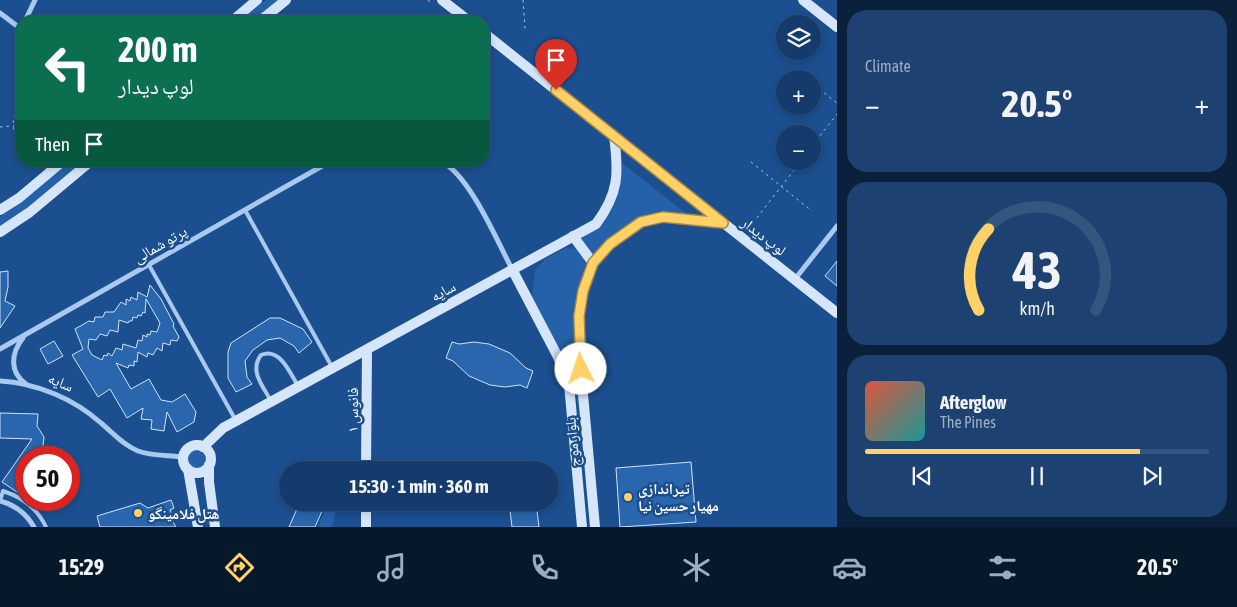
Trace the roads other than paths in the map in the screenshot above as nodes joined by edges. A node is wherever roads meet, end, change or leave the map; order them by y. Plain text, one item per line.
1 (35, 0) edge
2 (258, 0) edge
3 (286, 0) edge
4 (442, 0) edge
5 (803, 0) edge
6 (0, 14) edge
7 (28, 15) edge
8 (239, 15) edge
9 (267, 15) edge
10 (461, 15) edge
11 (15, 25) edge
12 (837, 27) edge
13 (490, 38) edge
14 (614, 136) junction
15 (56, 167) edge
16 (84, 167) edge
17 (321, 167) edge
18 (450, 167) edge
19 (0, 210) edge
20 (245, 210) junction
21 (723, 223) junction
22 (837, 226) edge
23 (0, 232) edge
24 (573, 236) junction
25 (593, 263) junction
26 (149, 265) junction
27 (512, 269) junction
28 (795, 280) junction
29 (837, 313) edge
30 (25, 335) junction
31 (0, 349) edge
32 (367, 351) junction
33 (332, 367) junction
34 (0, 381) edge
35 (29, 386) junction
36 (298, 386) junction
37 (271, 402) junction
38 (236, 421) junction
39 (203, 447) junction
40 (184, 457) junction
41 (366, 461) edge
42 (589, 461) junction
43 (577, 462) junction
44 (210, 465) junction
45 (188, 469) junction
46 (0, 501) edge
47 (366, 511) edge
48 (34, 527) edge
49 (46, 527) edge
50 (198, 527) edge
51 (216, 527) edge
52 (366, 527) edge
53 (582, 527) edge
54 (595, 527) edge

1 - 7 street
2 - 8 street
3 - 9 street
4 - 10 street
5 - 12 street
6 - 11 street
13 - 14 street, لوپ دیدار
14 - 21 street, لوپ دیدار
14 - 24 street, سایه
15 - 19 street
16 - 23 street
17 - 20 street, پرتو شمالی
18 - 27 street
20 - 26 street, پرتو شمالی
20 - 33 lane
21 - 25 street, بلوار موج
21 - 28 street, لوپ دیدار
22 - 28 street
24 - 25 street
24 - 27 street, سایه
25 - 42 street, بلوار موج
26 - 30 street, پرتو شمالی
26 - 38 lane
27 - 32 street, سایه
27 - 43 street, بلوار موج
28 - 29 street, لوپ دیدار
30 - 31 street, پرتو شمالی
30 - 35 street
32 - 33 street, سایه
32 - 41 street, فانوس ۱
33 - 36 street, سایه
34 - 35 street, سایه
35 - 40 street, سایه
36 - 37 street, سایه
36 - 37 lane
37 - 38 street, سایه
38 - 39 street, سایه
39 - 40 street
39 - 44 street
40 - 45 street
42 - 43 street
42 - 54 street, بلوار موج
43 - 53 street, بلوار موج
44 - 45 street
44 - 51 street
45 - 50 street
46 - 48 street
46 - 49 lane
47 - 52 street

